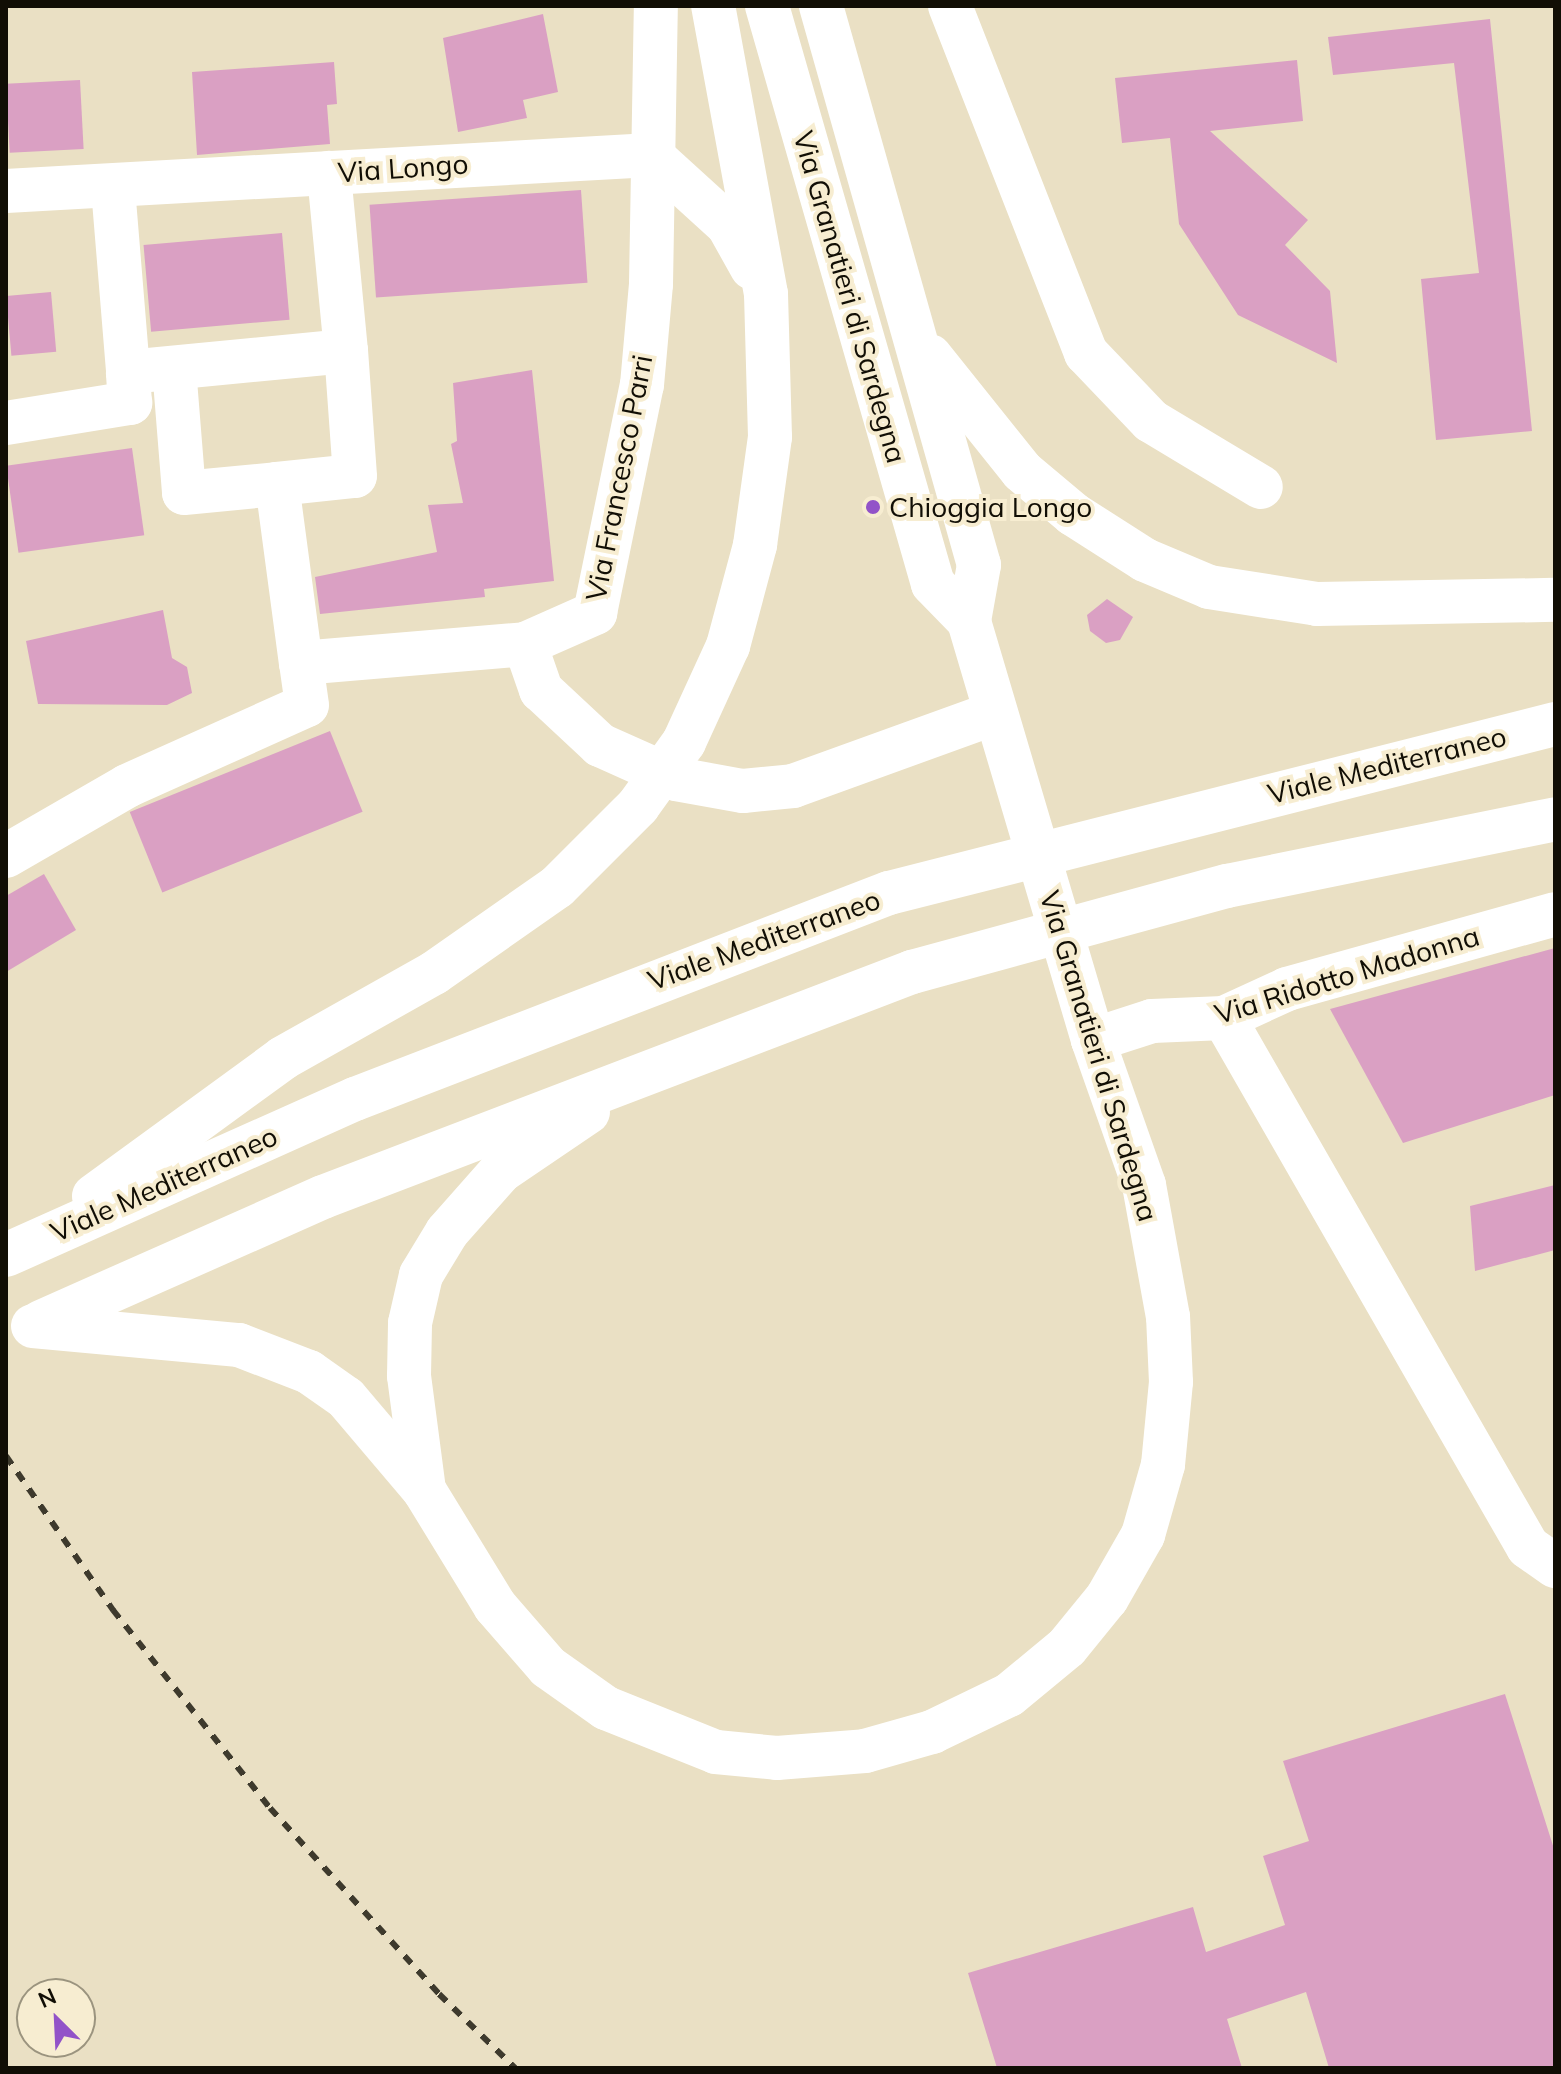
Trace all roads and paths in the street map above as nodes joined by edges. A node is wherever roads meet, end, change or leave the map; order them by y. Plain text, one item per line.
1 (656, 6) edge
2 (713, 6) edge
3 (821, 6) edge
4 (950, 6) edge
5 (779, 9) edge
6 (651, 155) junction
7 (329, 173) junction
8 (113, 188) junction
9 (6, 191) edge
10 (766, 294) junction
11 (909, 329) junction
12 (346, 351) junction
13 (174, 368) junction
14 (128, 372) junction
15 (6, 423) edge
16 (277, 484) junction
17 (1261, 487) dead end
18 (1555, 600) edge
19 (969, 621) junction
20 (525, 644) junction
21 (301, 663) junction
22 (995, 713) junction
23 (1555, 724) edge
24 (1555, 819) edge
25 (6, 856) edge
26 (1555, 914) edge
27 (1224, 1018) junction
28 (1093, 1040) junction
29 (652, 1068) junction
30 (15, 1250) edge
31 (19, 1332) edge
32 (424, 1490) junction
33 (1555, 1566) edge

1 - 6 street
2 - 10 street
3 - 11 street, Via Granatieri di Sardegna
4 - 17 street
5 - 19 street, Via Granatieri di Sardegna
6 - 7 street, Via Longo
6 - 10 street
6 - 20 street, Via Francesco Parri
7 - 8 street, Via Longo
7 - 12 street
8 - 9 street, Via Longo
8 - 14 street
10 - 30 street
11 - 18 street
11 - 19 street, Via Granatieri di Sardegna
12 - 13 street
12 - 16 street
13 - 14 street
13 - 16 street
14 - 15 street
16 - 21 street
19 - 22 street, Via Granatieri di Sardegna
20 - 21 street
20 - 22 street
21 - 25 street
22 - 28 street, Via Granatieri di Sardegna
23 - 30 street, Viale Mediterraneo
24 - 29 street
26 - 27 street, Via Ridotto Madonna
27 - 28 street, Via Ridotto Madonna
27 - 33 street
28 - 32 street, Via Granatieri di Sardegna
29 - 31 street
29 - 32 street
31 - 32 street, Via Granatieri di Sardegna

